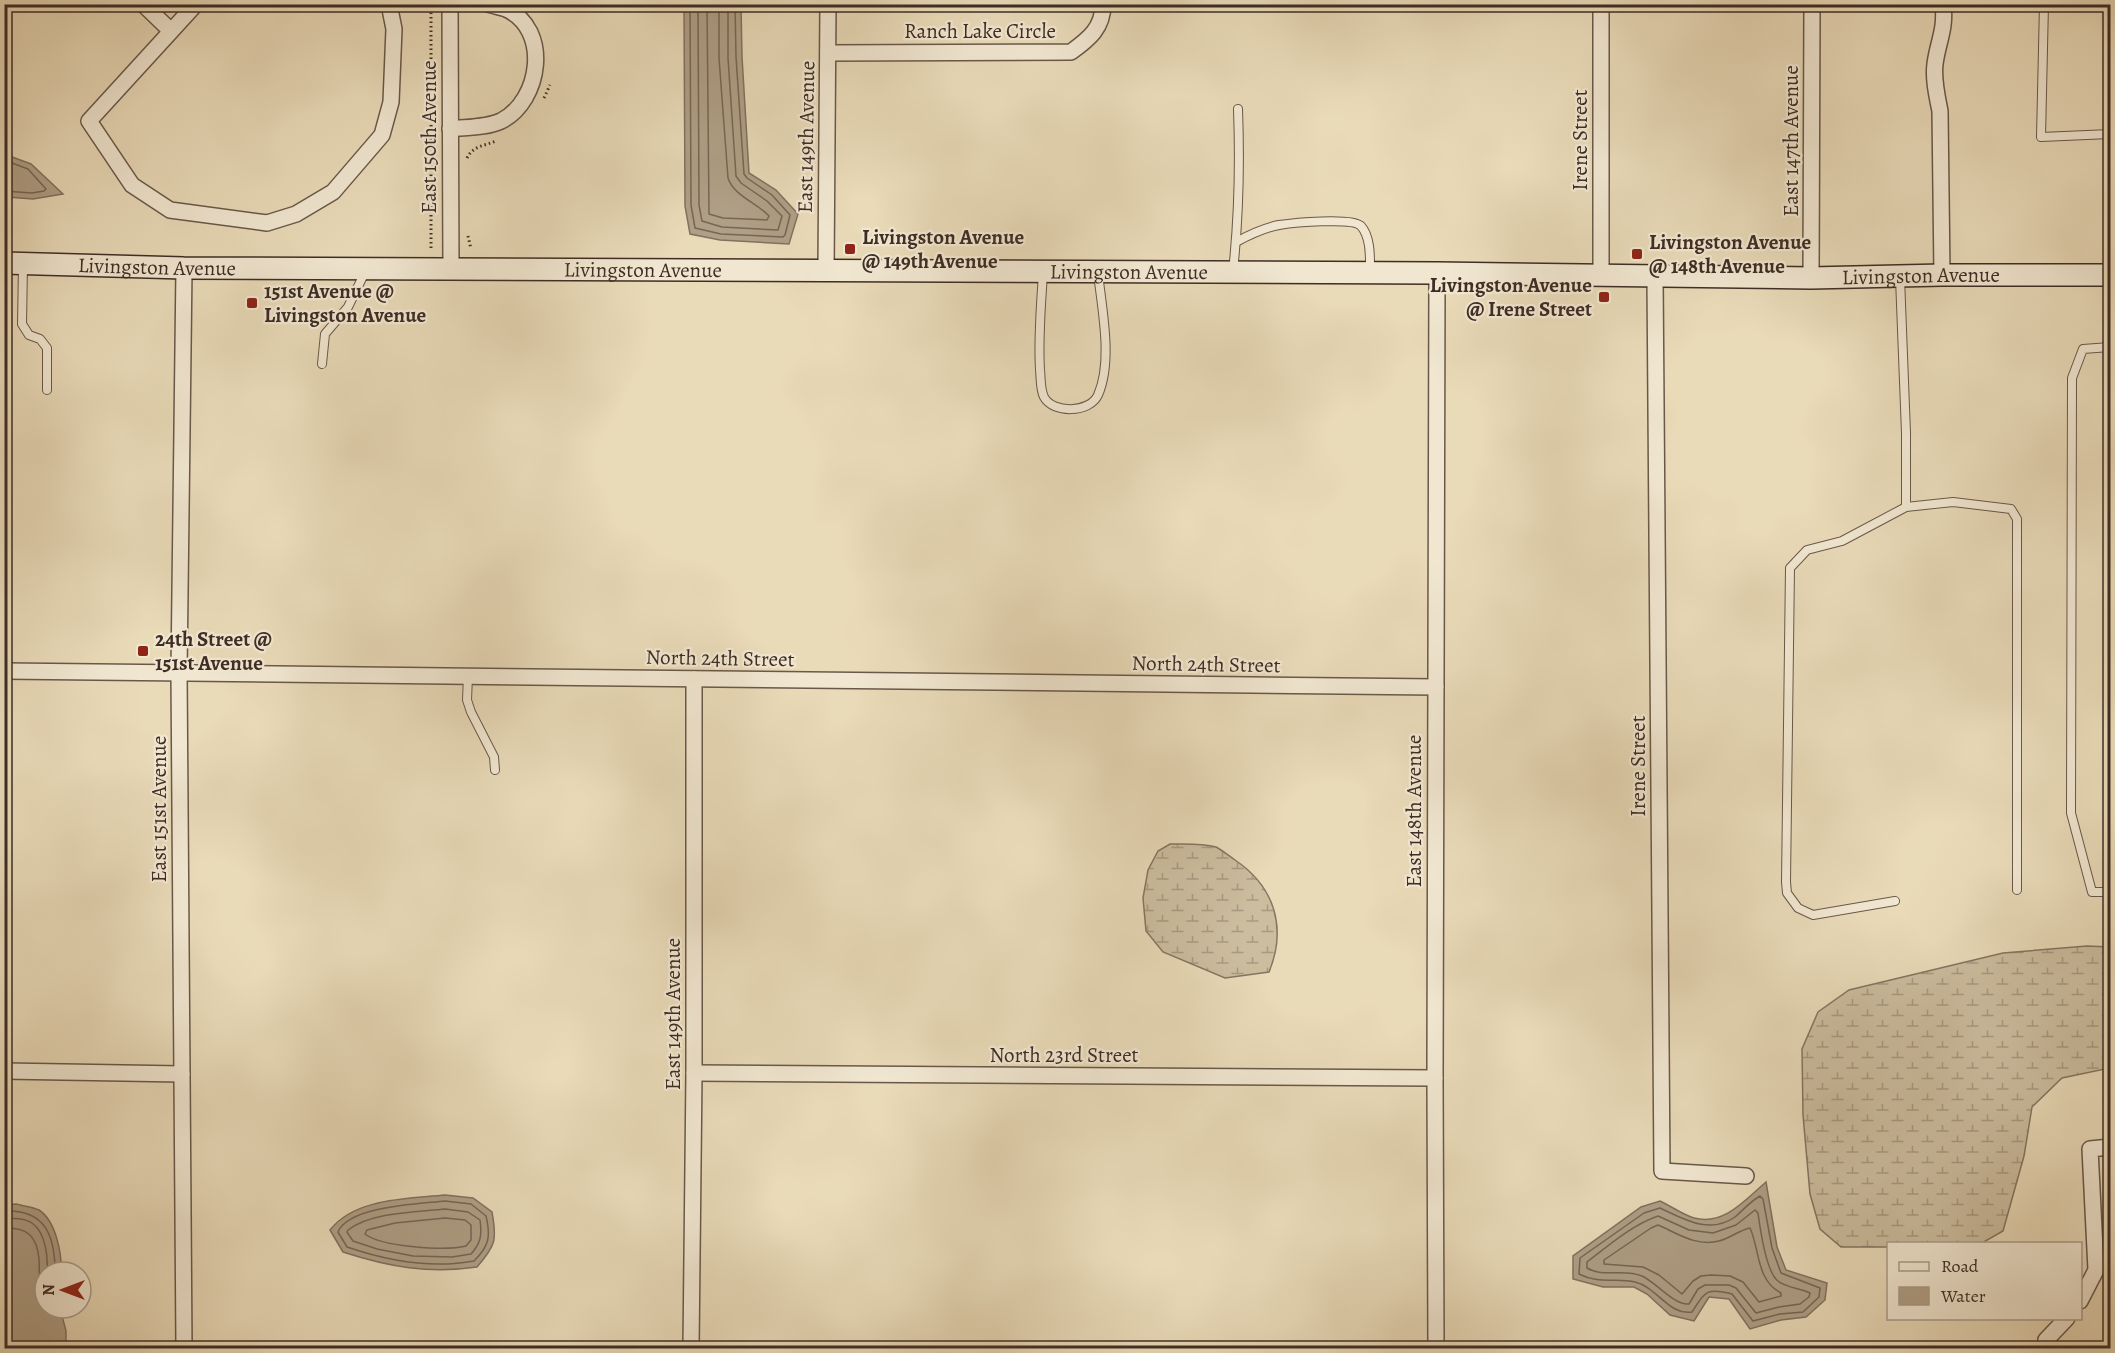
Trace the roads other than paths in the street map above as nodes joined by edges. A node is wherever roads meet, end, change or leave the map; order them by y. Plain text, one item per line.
1 (143, 4) edge
2 (196, 4) edge
3 (389, 4) edge
4 (450, 4) edge
5 (488, 4) edge
6 (828, 4) edge
7 (1103, 4) edge
8 (1601, 4) edge
9 (1812, 4) edge
10 (1943, 4) edge
11 (2044, 4) edge
12 (171, 31) junction
13 (828, 53) junction
14 (1238, 109) dead end
15 (450, 129) junction
16 (2110, 134) edge
17 (1236, 242) junction
18 (14, 264) edge
19 (184, 268) junction
20 (366, 269) junction
21 (451, 270) junction
22 (826, 270) junction
23 (1043, 271) junction
24 (1097, 272) junction
25 (1233, 272) junction
26 (1371, 273) junction
27 (1437, 273) junction
28 (1942, 275) junction
29 (2110, 275) edge
30 (1601, 276) junction
31 (1900, 276) junction
32 (1655, 277) junction
33 (1811, 278) junction
34 (2110, 347) edge
35 (321, 364) dead end
36 (47, 390) dead end
37 (1906, 507) junction
38 (4, 670) edge
39 (179, 672) junction
40 (468, 676) junction
41 (694, 679) junction
42 (1436, 687) junction
43 (495, 770) dead end
44 (2017, 890) dead end
45 (2110, 892) edge
46 (1895, 901) dead end
47 (4, 1071) edge
48 (694, 1073) junction
49 (182, 1074) junction
50 (1435, 1078) junction
51 (2110, 1147) edge
52 (1746, 1176) dead end
53 (2082, 1297) edge
54 (2065, 1320) edge
55 (184, 1348) edge
56 (691, 1348) edge
57 (1436, 1348) edge
58 (2048, 1348) edge

1 - 12 street
2 - 12 street
3 - 12 street
4 - 15 street, East 150th Avenue
5 - 15 street
6 - 13 street, East 149th Avenue
7 - 13 street, Ranch Lake Circle
8 - 30 street, Irene Street
9 - 33 street, East 147th Avenue
10 - 28 street
11 - 16 lane
13 - 22 street, East 149th Avenue
14 - 17 lane
15 - 21 street, East 150th Avenue
17 - 25 lane
17 - 26 lane
18 - 19 street, Livingston Avenue
18 - 36 lane
19 - 20 street, Livingston Avenue
19 - 39 street, East 151st Avenue
20 - 21 street, Livingston Avenue
20 - 35 lane
21 - 22 street, Livingston Avenue
22 - 23 street, Livingston Avenue
23 - 24 street, Livingston Avenue
23 - 24 lane
24 - 25 street, Livingston Avenue
25 - 26 street, Livingston Avenue
26 - 27 street, Livingston Avenue
27 - 30 street, Livingston Avenue
27 - 42 street, East 148th Avenue
28 - 29 street, Livingston Avenue
28 - 31 street, Livingston Avenue
30 - 32 street, Livingston Avenue
31 - 33 street, Livingston Avenue
31 - 37 lane
32 - 33 street, Livingston Avenue
32 - 52 street, Irene Street
34 - 45 lane
37 - 44 lane
37 - 46 lane
38 - 39 street, North 24th Street
39 - 40 street, North 24th Street
39 - 49 street, East 151st Avenue
40 - 41 street, North 24th Street
40 - 43 lane
41 - 42 street, North 24th Street
41 - 48 street, East 149th Avenue
42 - 50 street, East 148th Avenue
47 - 49 street
48 - 50 street, North 23rd Street
48 - 56 street, East 149th Avenue
49 - 55 street, East 151st Avenue
50 - 57 street, East 148th Avenue
51 - 53 street
54 - 58 street

